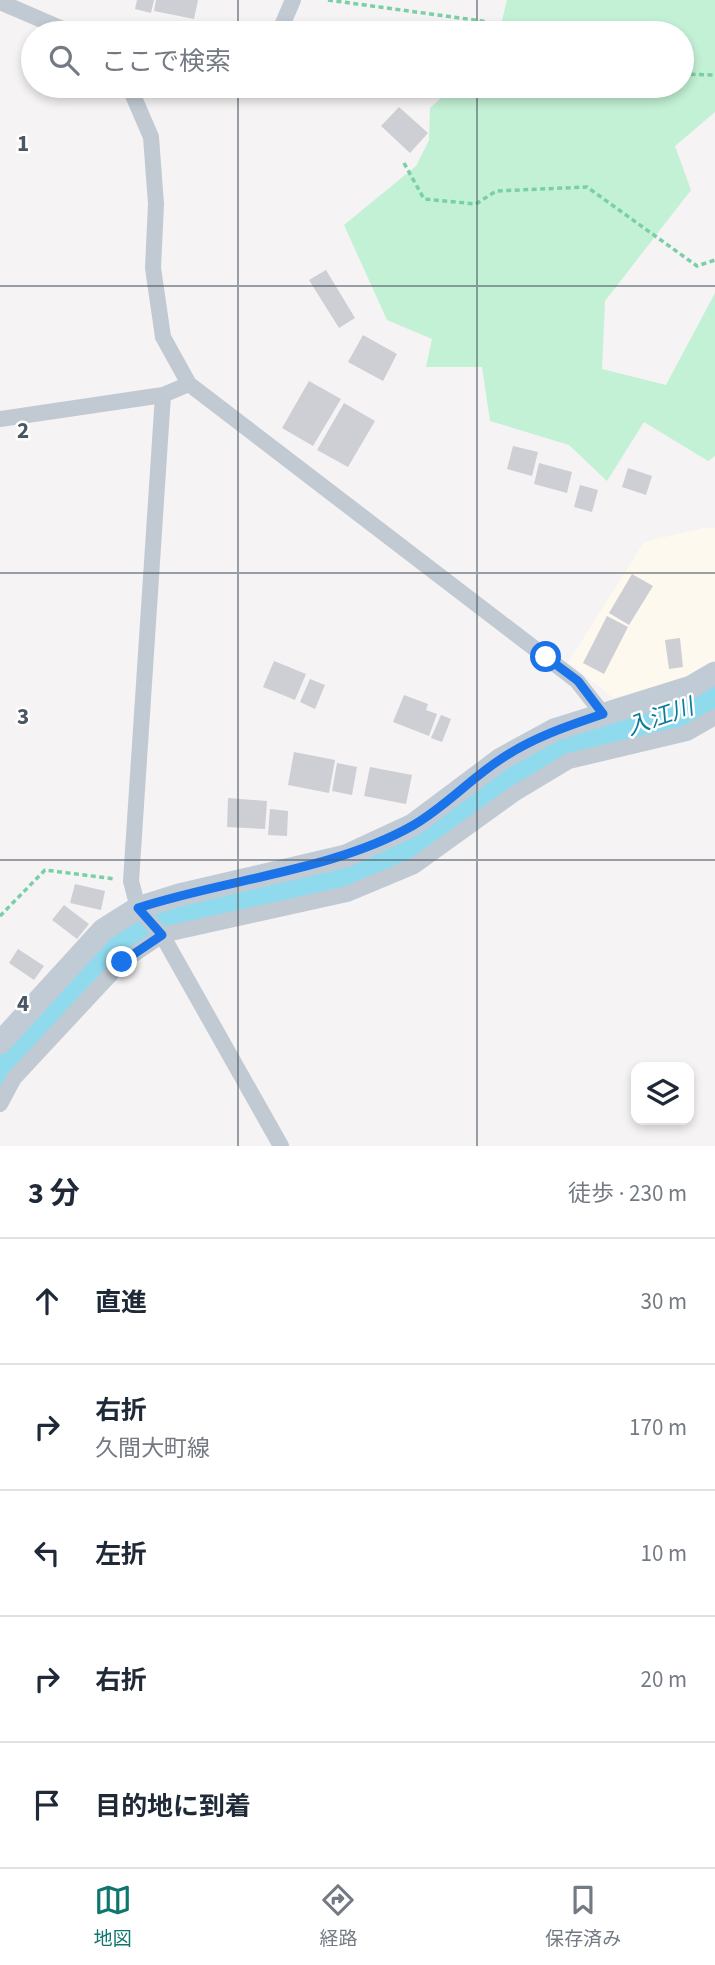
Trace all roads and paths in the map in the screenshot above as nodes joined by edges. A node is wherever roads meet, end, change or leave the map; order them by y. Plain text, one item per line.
1 (293, 0) edge
2 (328, 0) edge
3 (2, 2) edge
4 (45, 21) edge
5 (284, 21) edge
6 (486, 21) edge
7 (694, 74) edge
8 (715, 75) edge
9 (134, 98) edge
10 (404, 163) dead end
11 (715, 260) edge
12 (189, 384) junction
13 (163, 395) junction
14 (0, 419) edge
15 (715, 673) edge
16 (603, 714) junction
17 (715, 717) edge
18 (131, 881) junction
19 (138, 908) junction
20 (0, 916) edge
21 (162, 935) junction
22 (0, 1043) edge
23 (0, 1104) edge
24 (281, 1146) edge

1 - 5 street
2 - 6 path
3 - 4 street
7 - 8 path
9 - 12 street
10 - 11 path
12 - 13 street
12 - 16 street
13 - 14 street
13 - 18 street
15 - 16 main road
16 - 19 main road
17 - 21 street
18 - 19 street
18 - 20 path
19 - 21 street
19 - 22 main road
21 - 23 street
21 - 24 street

